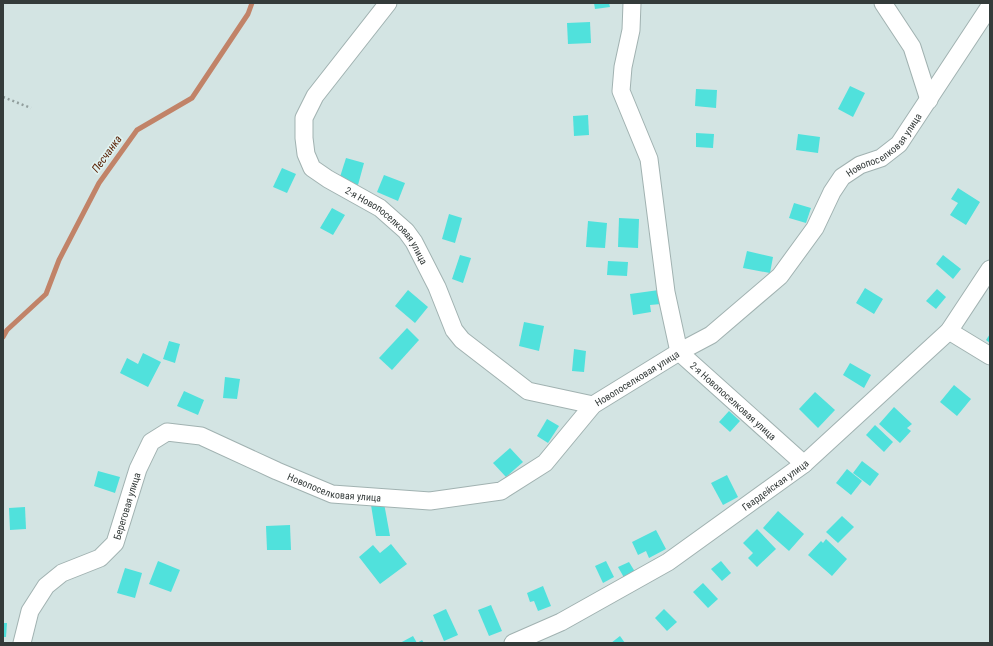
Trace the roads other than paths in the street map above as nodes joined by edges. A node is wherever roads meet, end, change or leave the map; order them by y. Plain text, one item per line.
1 (388, 3) edge
2 (632, 3) edge
3 (883, 3) edge
4 (990, 6) edge
5 (929, 100) junction
6 (990, 269) edge
7 (949, 331) junction
8 (678, 352) junction
9 (990, 356) edge
10 (593, 405) junction
11 (167, 432) joint
12 (804, 464) junction
13 (22, 643) edge
14 (513, 643) edge

1 - 10 street, 2-я Новопоселковая улица
2 - 8 street
3 - 5 street
4 - 5 street, Новопоселковая улица
5 - 8 street, Новопоселковая улица
6 - 7 street, Гвардейская улица
7 - 9 street
7 - 12 street, Гвардейская улица
8 - 10 street, Новопоселковая улица
8 - 12 street, 2-я Новопоселковая улица
10 - 11 street, Новопоселковая улица
11 - 13 street, Береговая улица
12 - 14 street, Гвардейская улица

